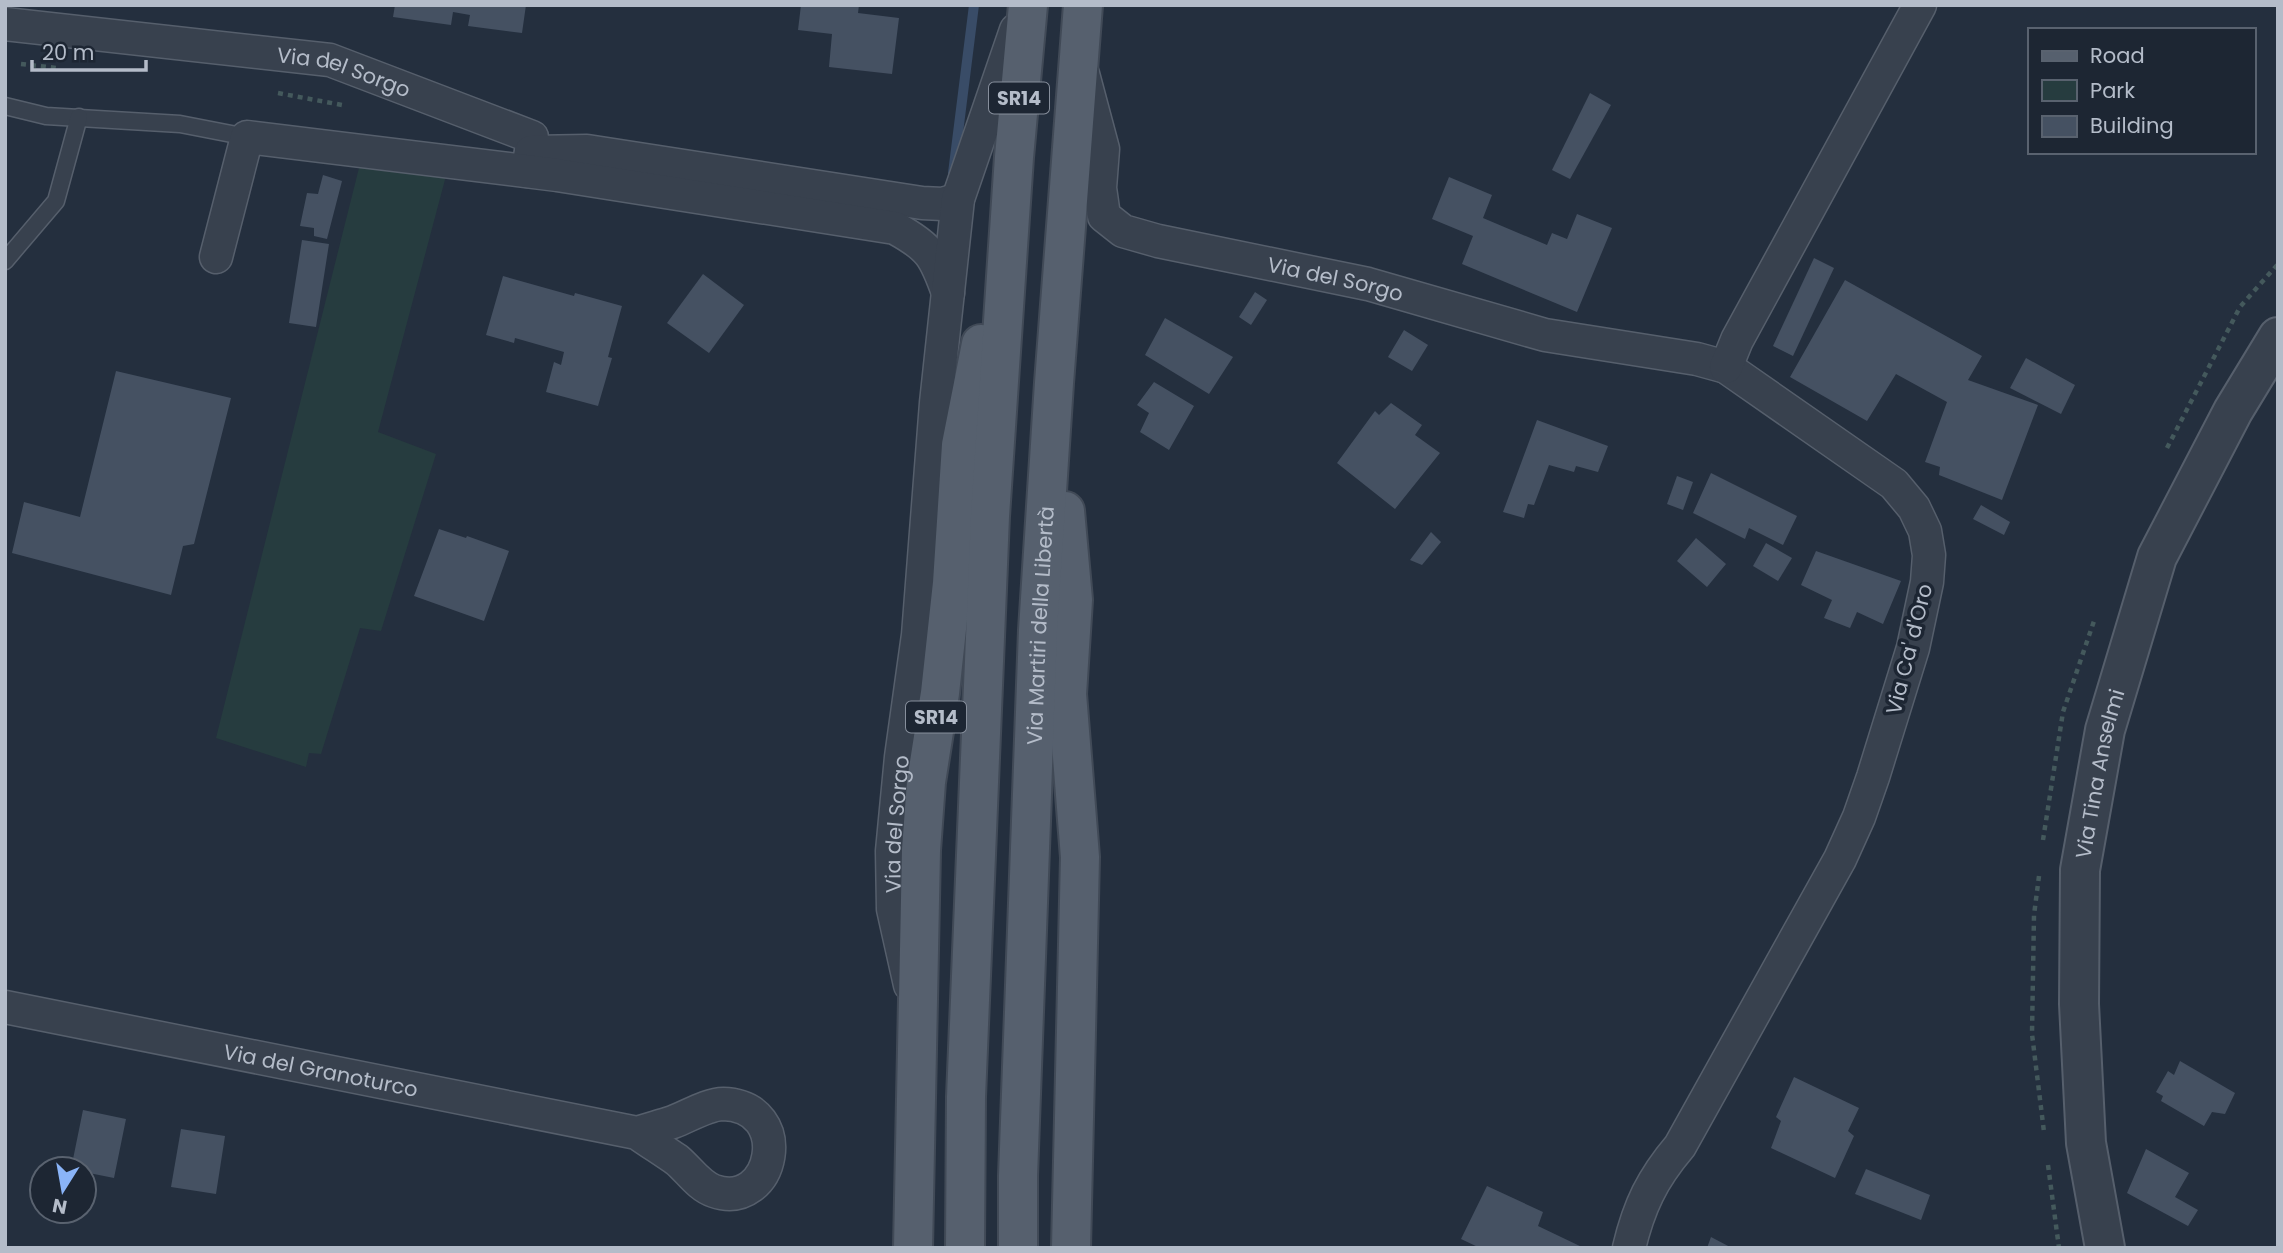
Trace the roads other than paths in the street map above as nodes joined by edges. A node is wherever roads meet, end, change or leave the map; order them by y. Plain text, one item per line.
1 (1026, 5) edge
2 (1083, 5) edge
3 (1920, 5) edge
4 (5, 24) edge
5 (1079, 59) junction
6 (5, 106) edge
7 (79, 117) junction
8 (247, 137) junction
9 (529, 162) junction
10 (1011, 190) junction
11 (958, 200) junction
12 (5, 237) edge
13 (22, 242) junction
14 (216, 257) dead end
15 (5, 261) edge
16 (948, 294) junction
17 (2278, 337) edge
18 (1727, 367) junction
19 (1054, 383) junction
20 (5, 1007) edge
21 (918, 1018) junction
22 (637, 1133) dead end
23 (914, 1248) edge
24 (965, 1248) edge
25 (1018, 1248) edge
26 (1071, 1248) edge
27 (1629, 1248) edge
28 (2105, 1248) edge

1 - 10 main road, SR14
1 - 11 street, Via del Sorgo
2 - 5 main road, Via Martiri della Libertà / SR14
3 - 18 street
4 - 9 street, Via del Sorgo
5 - 18 street, Via del Sorgo
5 - 19 main road, Via Martiri della Libertà / SR14
6 - 7 lane
7 - 8 lane
7 - 13 lane
8 - 9 street, Via del Sorgo
8 - 14 street
9 - 11 street, Via del Sorgo
9 - 16 street, Via del Sorgo
10 - 21 main road, SR14
10 - 24 main road, SR14
11 - 16 street, Via del Sorgo
12 - 13 lane
13 - 15 lane
16 - 21 street, Via del Sorgo
17 - 28 street, Via Tina Anselmi
18 - 27 street, Via Ca' d'Oro
19 - 25 main road, Via Martiri della Libertà / SR14
19 - 26 main road, SR14
20 - 22 street, Via del Granoturco
21 - 23 main road, SR14

